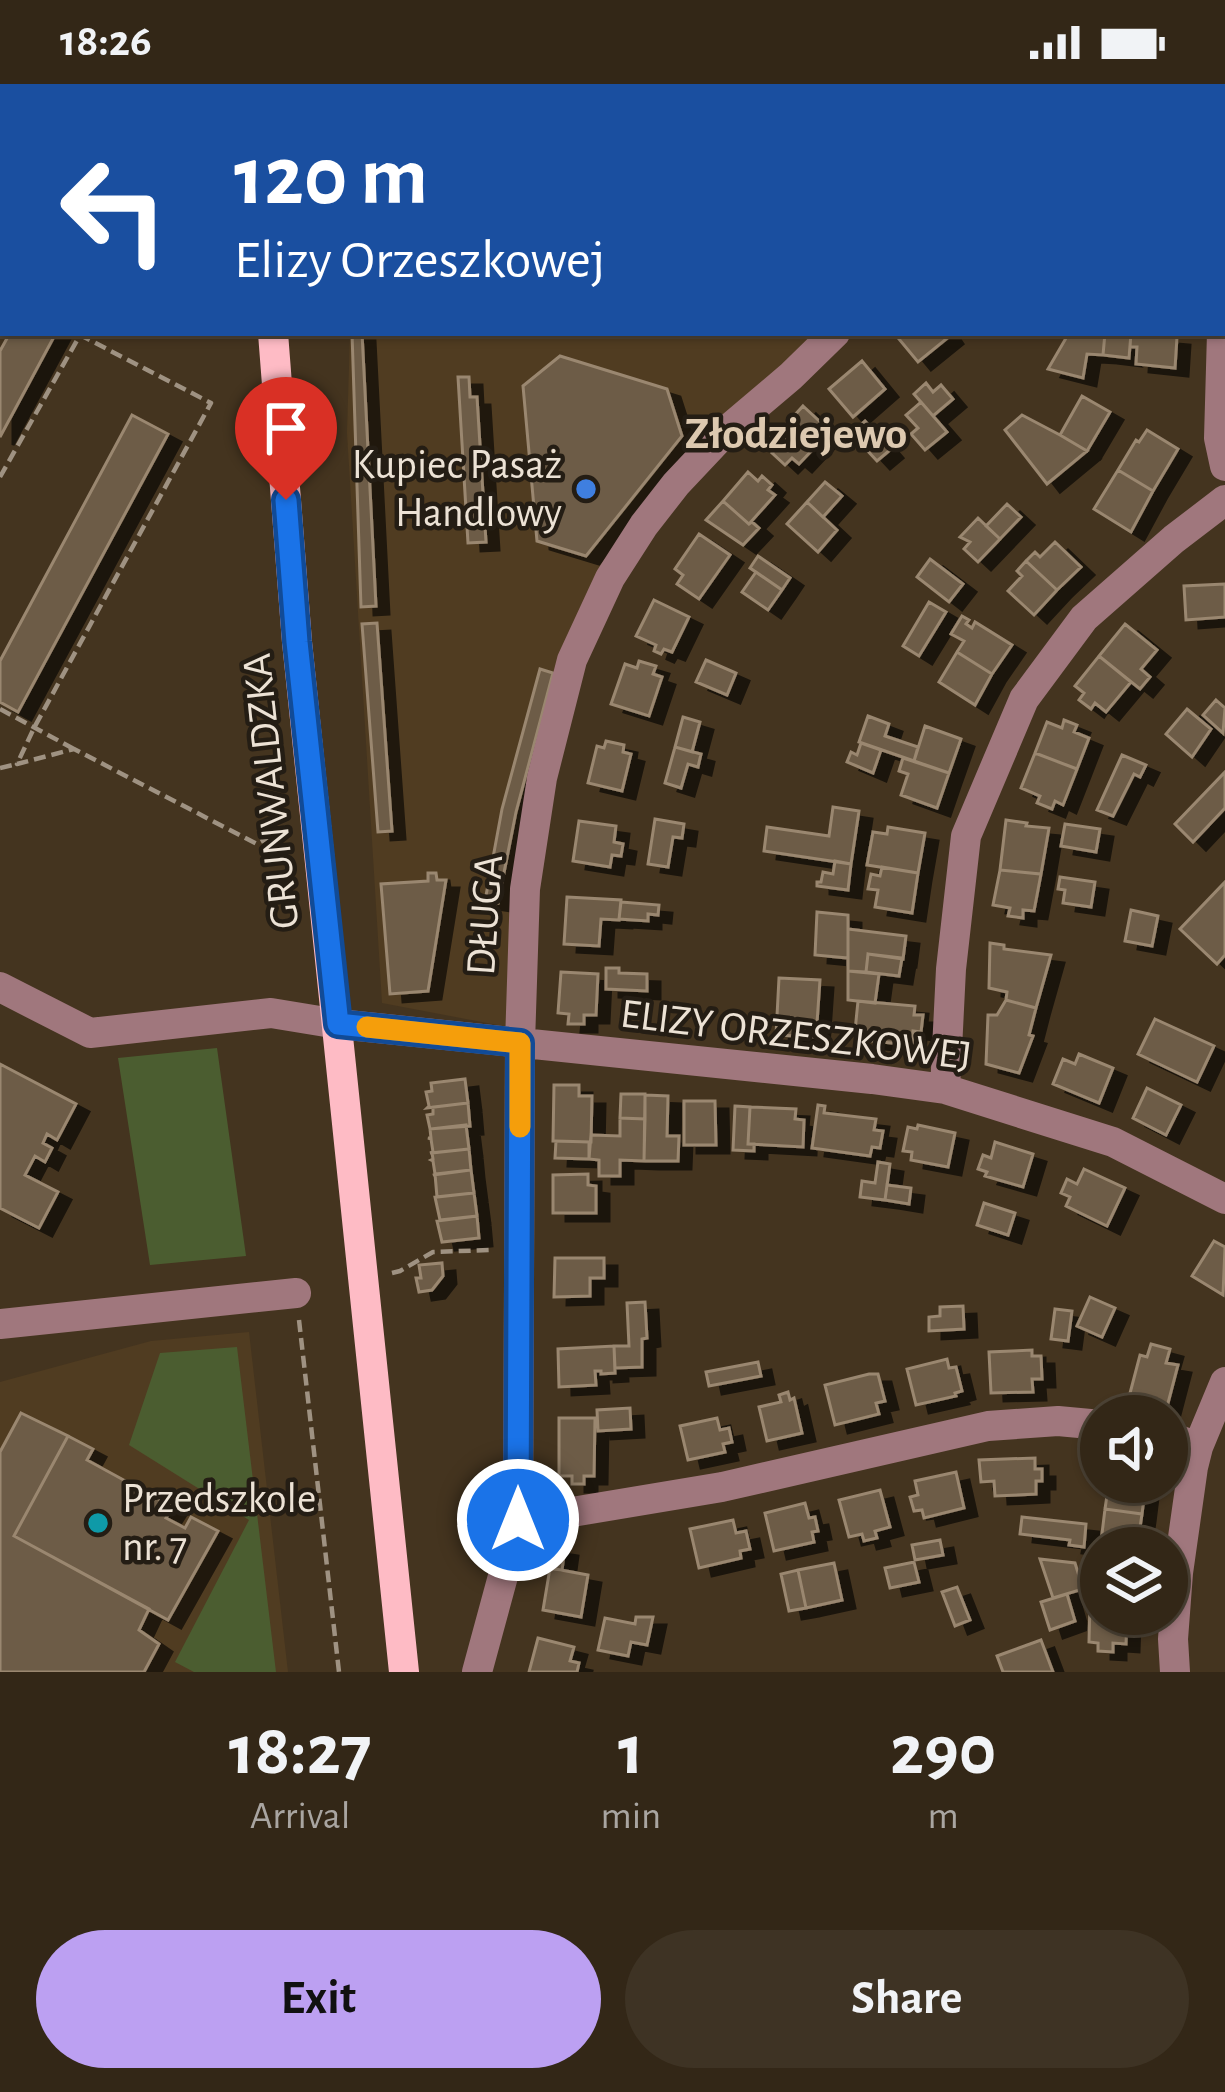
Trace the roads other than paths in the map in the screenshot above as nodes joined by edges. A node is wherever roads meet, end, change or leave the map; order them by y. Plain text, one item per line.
1 (273, 336) edge
2 (832, 336) edge
3 (1222, 336) edge
4 (1225, 466) edge
5 (1225, 500) edge
6 (0, 987) edge
7 (338, 1024) junction
8 (520, 1043) junction
9 (945, 1089) junction
10 (1225, 1198) edge
11 (296, 1293) road end
12 (0, 1324) edge
13 (1225, 1382) edge
14 (1080, 1423) edge
15 (1188, 1443) edge
16 (1198, 1447) junction
17 (518, 1520) junction
18 (404, 1672) edge
19 (477, 1672) edge
20 (1175, 1672) edge

1 - 7 main road, GRUNWALDZKA
2 - 8 street, DŁUGA
3 - 4 street
5 - 9 street
6 - 7 street
7 - 8 street, ELIZY ORZESZKOWEJ
7 - 18 main road, GRUNWALDZKA
8 - 9 street, ELIZY ORZESZKOWEJ
8 - 17 street, DŁUGA
9 - 10 street, ELIZY ORZESZKOWEJ
11 - 12 street
13 - 16 street
14 - 17 street
15 - 16 street
16 - 20 street
17 - 19 street, DŁUGA

